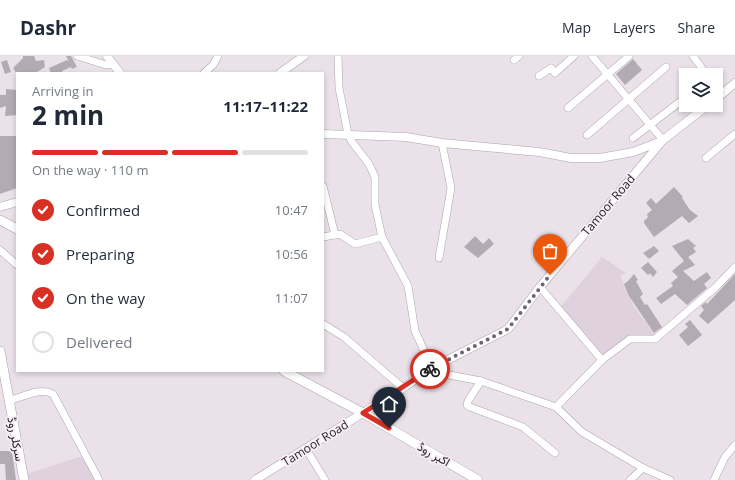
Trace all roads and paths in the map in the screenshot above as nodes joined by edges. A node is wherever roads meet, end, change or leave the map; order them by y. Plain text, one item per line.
1 (77, 56) edge
2 (107, 56) edge
3 (218, 56) edge
4 (304, 56) edge
5 (338, 56) edge
6 (574, 56) edge
7 (592, 56) edge
8 (629, 56) edge
9 (693, 56) edge
10 (112, 64) junction
11 (666, 67) dead end
12 (701, 68) edge
13 (119, 72) edge
14 (205, 72) edge
15 (281, 72) edge
16 (608, 74) junction
17 (539, 76) dead end
18 (735, 83) edge
19 (723, 93) edge
20 (628, 99) junction
21 (679, 102) edge
22 (568, 108) dead end
23 (699, 112) edge
24 (650, 125) junction
25 (324, 134) edge
26 (348, 134) junction
27 (735, 134) edge
28 (587, 135) dead end
29 (633, 138) dead end
30 (663, 140) junction
31 (442, 143) junction
32 (706, 158) dead end
33 (324, 190) edge
34 (16, 202) edge
35 (0, 207) edge
36 (0, 220) edge
37 (16, 228) edge
38 (335, 235) junction
39 (324, 237) edge
40 (382, 237) junction
41 (0, 250) edge
42 (439, 258) dead end
43 (16, 264) edge
44 (735, 267) edge
45 (540, 287) junction
46 (324, 325) edge
47 (0, 351) edge
48 (602, 360) junction
49 (432, 368) junction
50 (286, 372) edge
51 (481, 381) junction
52 (403, 388) junction
53 (9, 401) junction
54 (556, 407) junction
55 (363, 413) junction
56 (735, 445) edge
57 (306, 449) junction
58 (555, 453) dead end
59 (643, 468) junction
60 (259, 479) edge
61 (24, 480) edge
62 (99, 480) edge
63 (325, 480) edge
64 (478, 480) edge
65 (630, 480) edge
66 (670, 480) edge
67 (714, 480) edge

1 - 10 street
2 - 10 street
3 - 14 street
4 - 15 street
5 - 26 street
6 - 17 street
7 - 16 street
8 - 16 street
9 - 12 street
10 - 13 street
11 - 20 street
16 - 20 street
16 - 22 street
18 - 19 street
20 - 24 street
20 - 28 street
21 - 24 street
23 - 30 street, Tamoor Road
24 - 29 street
24 - 30 street
25 - 26 street
26 - 31 street
26 - 40 street
27 - 32 street
30 - 31 street
30 - 45 street, Tamoor Road
31 - 42 street
33 - 38 street
34 - 35 street
36 - 37 main road
38 - 39 street
38 - 40 street
40 - 49 street
41 - 43 street
44 - 48 street
45 - 48 street
45 - 49 street, Tamoor Road
46 - 52 street
47 - 53 main road, سرکلر روڈ
48 - 54 street
49 - 51 street
49 - 52 street, Tamoor Road
50 - 55 main road, اکبر روڈ
51 - 54 street
51 - 58 street
52 - 55 street, Tamoor Road
53 - 61 main road, سرکلر روڈ
53 - 62 street
54 - 59 street
55 - 57 street, Tamoor Road
55 - 64 main road, اکبر روڈ
56 - 67 street
57 - 60 street, Tamoor Road
57 - 63 street
59 - 65 street
59 - 66 street

